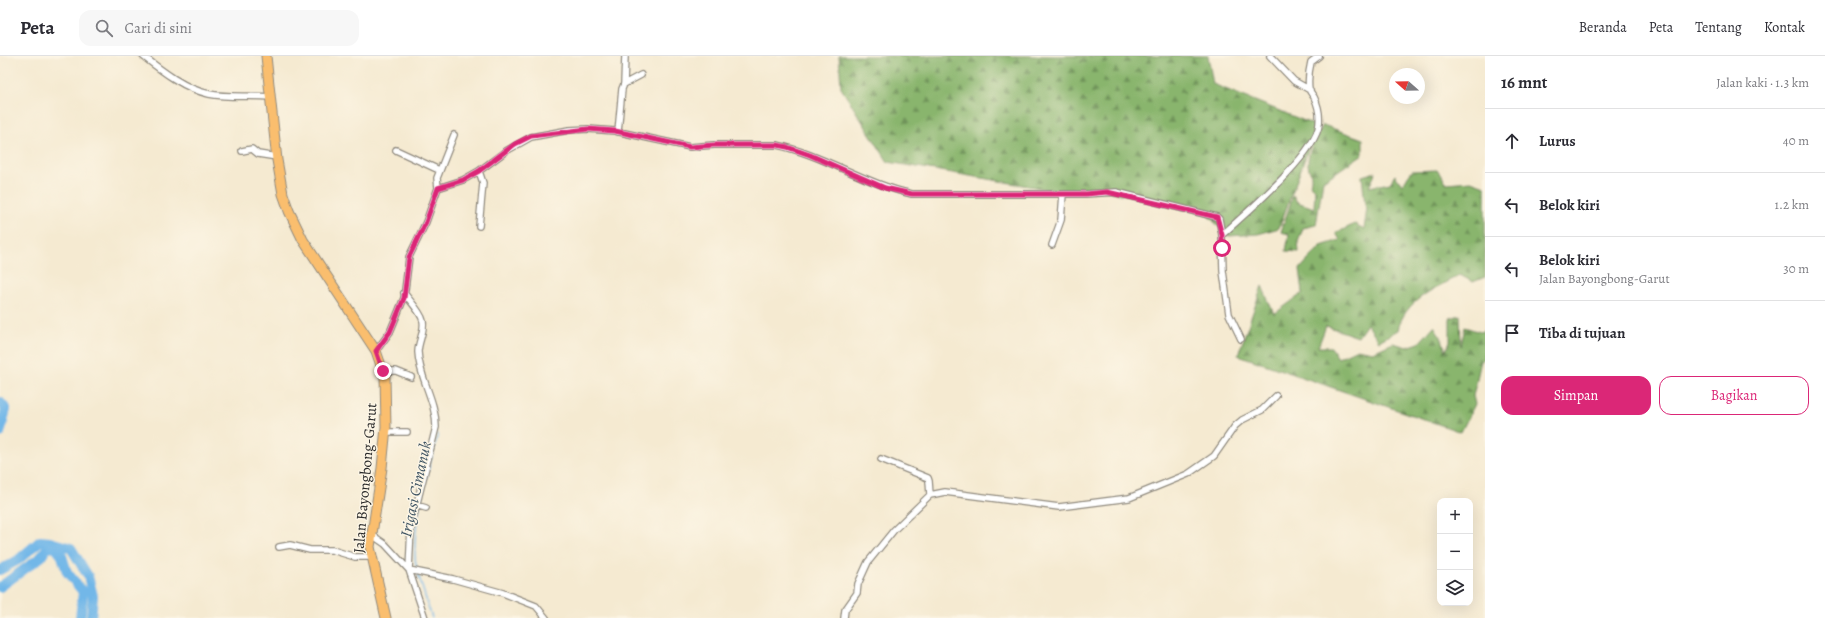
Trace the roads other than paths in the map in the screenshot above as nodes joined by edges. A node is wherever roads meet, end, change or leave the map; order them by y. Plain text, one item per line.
1 (143, 56) edge
2 (266, 56) edge
3 (625, 56) edge
4 (1270, 56) edge
5 (1320, 56) edge
6 (641, 75) dead end
7 (624, 84) junction
8 (1310, 90) junction
9 (271, 97) junction
10 (618, 132) junction
11 (454, 135) dead end
12 (396, 150) dead end
13 (242, 151) dead end
14 (277, 157) junction
15 (439, 170) junction
16 (479, 171) junction
17 (438, 188) junction
18 (1063, 194) junction
19 (480, 226) dead end
20 (1222, 235) junction
21 (1052, 245) dead end
22 (404, 295) junction
23 (1241, 339) dead end
24 (376, 351) junction
25 (383, 371) junction
26 (411, 377) dead end
27 (1276, 396) dead end
28 (385, 432) junction
29 (407, 432) dead end
30 (881, 459) dead end
31 (930, 495) junction
32 (372, 535) junction
33 (279, 547) dead end
34 (371, 557) junction
35 (410, 570) junction
36 (386, 618) edge
37 (425, 618) edge
38 (546, 618) edge
39 (844, 618) edge

1 - 9 street
2 - 9 main road, Jalan Bayongbong-Garut
3 - 7 street
4 - 8 street
5 - 8 street
6 - 7 street
7 - 10 street
8 - 20 street
9 - 14 main road, Jalan Bayongbong-Garut
10 - 16 street
10 - 18 street
11 - 15 street
12 - 15 street
13 - 14 street
14 - 24 main road, Jalan Bayongbong-Garut
15 - 17 street
16 - 17 street
16 - 19 street
17 - 22 street
18 - 20 street
18 - 21 street
20 - 23 street
22 - 24 street
22 - 35 street
24 - 25 main road, Jalan Bayongbong-Garut
25 - 26 street
25 - 28 main road, Jalan Bayongbong-Garut
27 - 31 street
28 - 29 street
28 - 32 main road, Jalan Bayongbong-Garut
30 - 31 street
31 - 39 street
32 - 34 main road, Jalan Bayongbong-Garut
32 - 35 street
33 - 34 street
34 - 36 main road, Jalan Bayongbong-Garut
35 - 37 street
35 - 38 street

